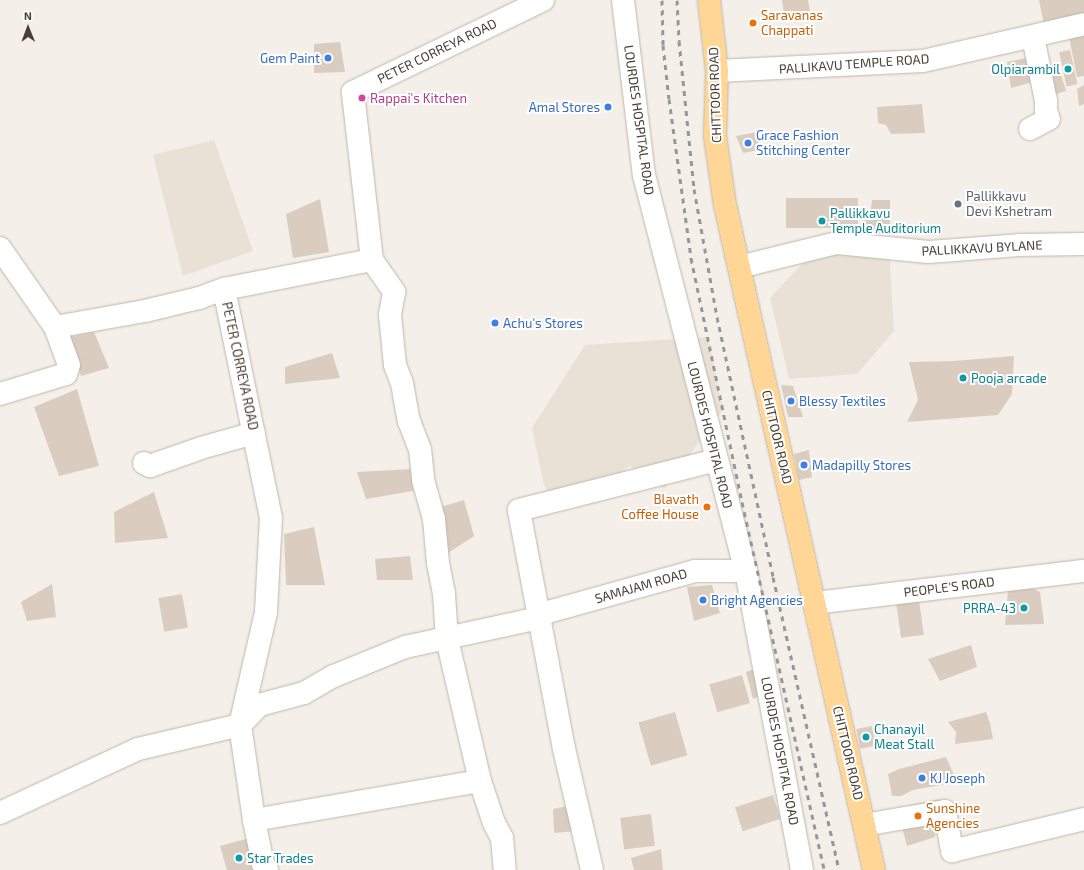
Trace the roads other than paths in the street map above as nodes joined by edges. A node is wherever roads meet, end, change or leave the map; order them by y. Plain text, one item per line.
1 (543, 0) edge
2 (623, 0) edge
3 (708, 0) edge
4 (1084, 24) edge
5 (1034, 37) junction
6 (717, 71) junction
7 (1030, 129) dead end
8 (1084, 244) edge
9 (0, 248) edge
10 (372, 260) junction
11 (739, 267) junction
12 (224, 289) junction
13 (55, 327) junction
14 (0, 394) edge
15 (254, 433) junction
16 (716, 460) junction
17 (144, 463) dead end
18 (746, 571) junction
19 (1084, 571) edge
20 (814, 603) junction
21 (539, 618) junction
22 (447, 639) junction
23 (240, 725) junction
24 (480, 781) junction
25 (0, 813) edge
26 (1084, 819) edge
27 (254, 820) junction
28 (864, 825) junction
29 (267, 870) edge
30 (505, 870) edge
31 (592, 870) edge
32 (802, 870) edge
33 (874, 870) edge

1 - 10 street, PETER CORREYA ROAD
2 - 16 street, LOURDES HOSPITAL ROAD
3 - 6 main road, CHITTOOR ROAD
4 - 5 street, PALLIKAVU TEMPLE ROAD
5 - 6 street, PALLIKAVU TEMPLE ROAD
5 - 7 street
6 - 11 main road, CHITTOOR ROAD
8 - 11 street, PALLIKKAVU BYLANE
9 - 13 street
10 - 12 street, PETER CORREYA ROAD
10 - 22 street
11 - 20 main road, CHITTOOR ROAD
12 - 13 street
12 - 15 street, PETER CORREYA ROAD
13 - 14 street
15 - 17 street
15 - 23 street, PETER CORREYA ROAD
16 - 18 street, LOURDES HOSPITAL ROAD
16 - 21 street
18 - 21 street, SAMAJAM ROAD
18 - 32 street, LOURDES HOSPITAL ROAD
19 - 20 street, PEOPLE'S ROAD
20 - 28 main road, CHITTOOR ROAD
21 - 22 street, SAMAJAM ROAD
21 - 31 street
22 - 23 street, SAMAJAM ROAD
22 - 24 street
23 - 25 street
23 - 27 street, PETER CORREYA ROAD
24 - 27 street
24 - 30 street
26 - 28 street
27 - 29 street, PETER CORREYA ROAD
28 - 33 main road, CHITTOOR ROAD

